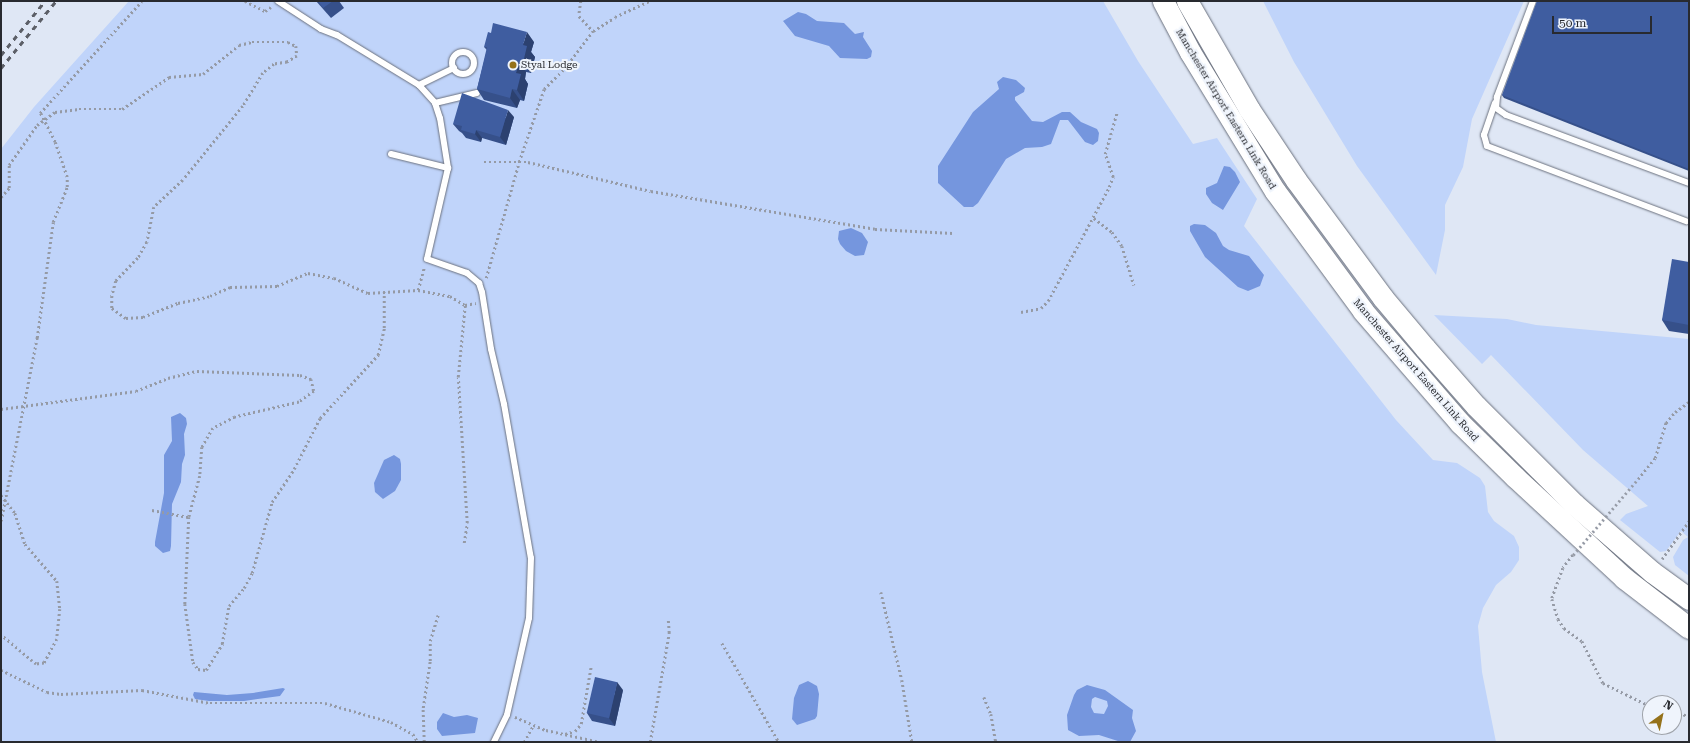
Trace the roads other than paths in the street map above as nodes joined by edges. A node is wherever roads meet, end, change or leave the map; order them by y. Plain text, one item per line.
1 (279, 1) edge
2 (1163, 1) edge
3 (1187, 1) edge
4 (1533, 1) edge
5 (454, 68) dead end
6 (419, 85) junction
7 (476, 93) edge
8 (435, 103) junction
9 (1495, 103) junction
10 (391, 154) dead end
11 (448, 168) junction
12 (1689, 183) edge
13 (1686, 221) dead end
14 (1689, 599) edge
15 (1689, 628) edge
16 (494, 742) edge

1 - 6 lane
2 - 15 highway, Manchester Airport Eastern Link Road
3 - 14 highway, Manchester Airport Eastern Link Road
4 - 9 lane
5 - 6 lane
6 - 8 lane
7 - 8 lane
8 - 11 lane
9 - 12 lane
9 - 13 lane
10 - 11 lane
11 - 16 lane

